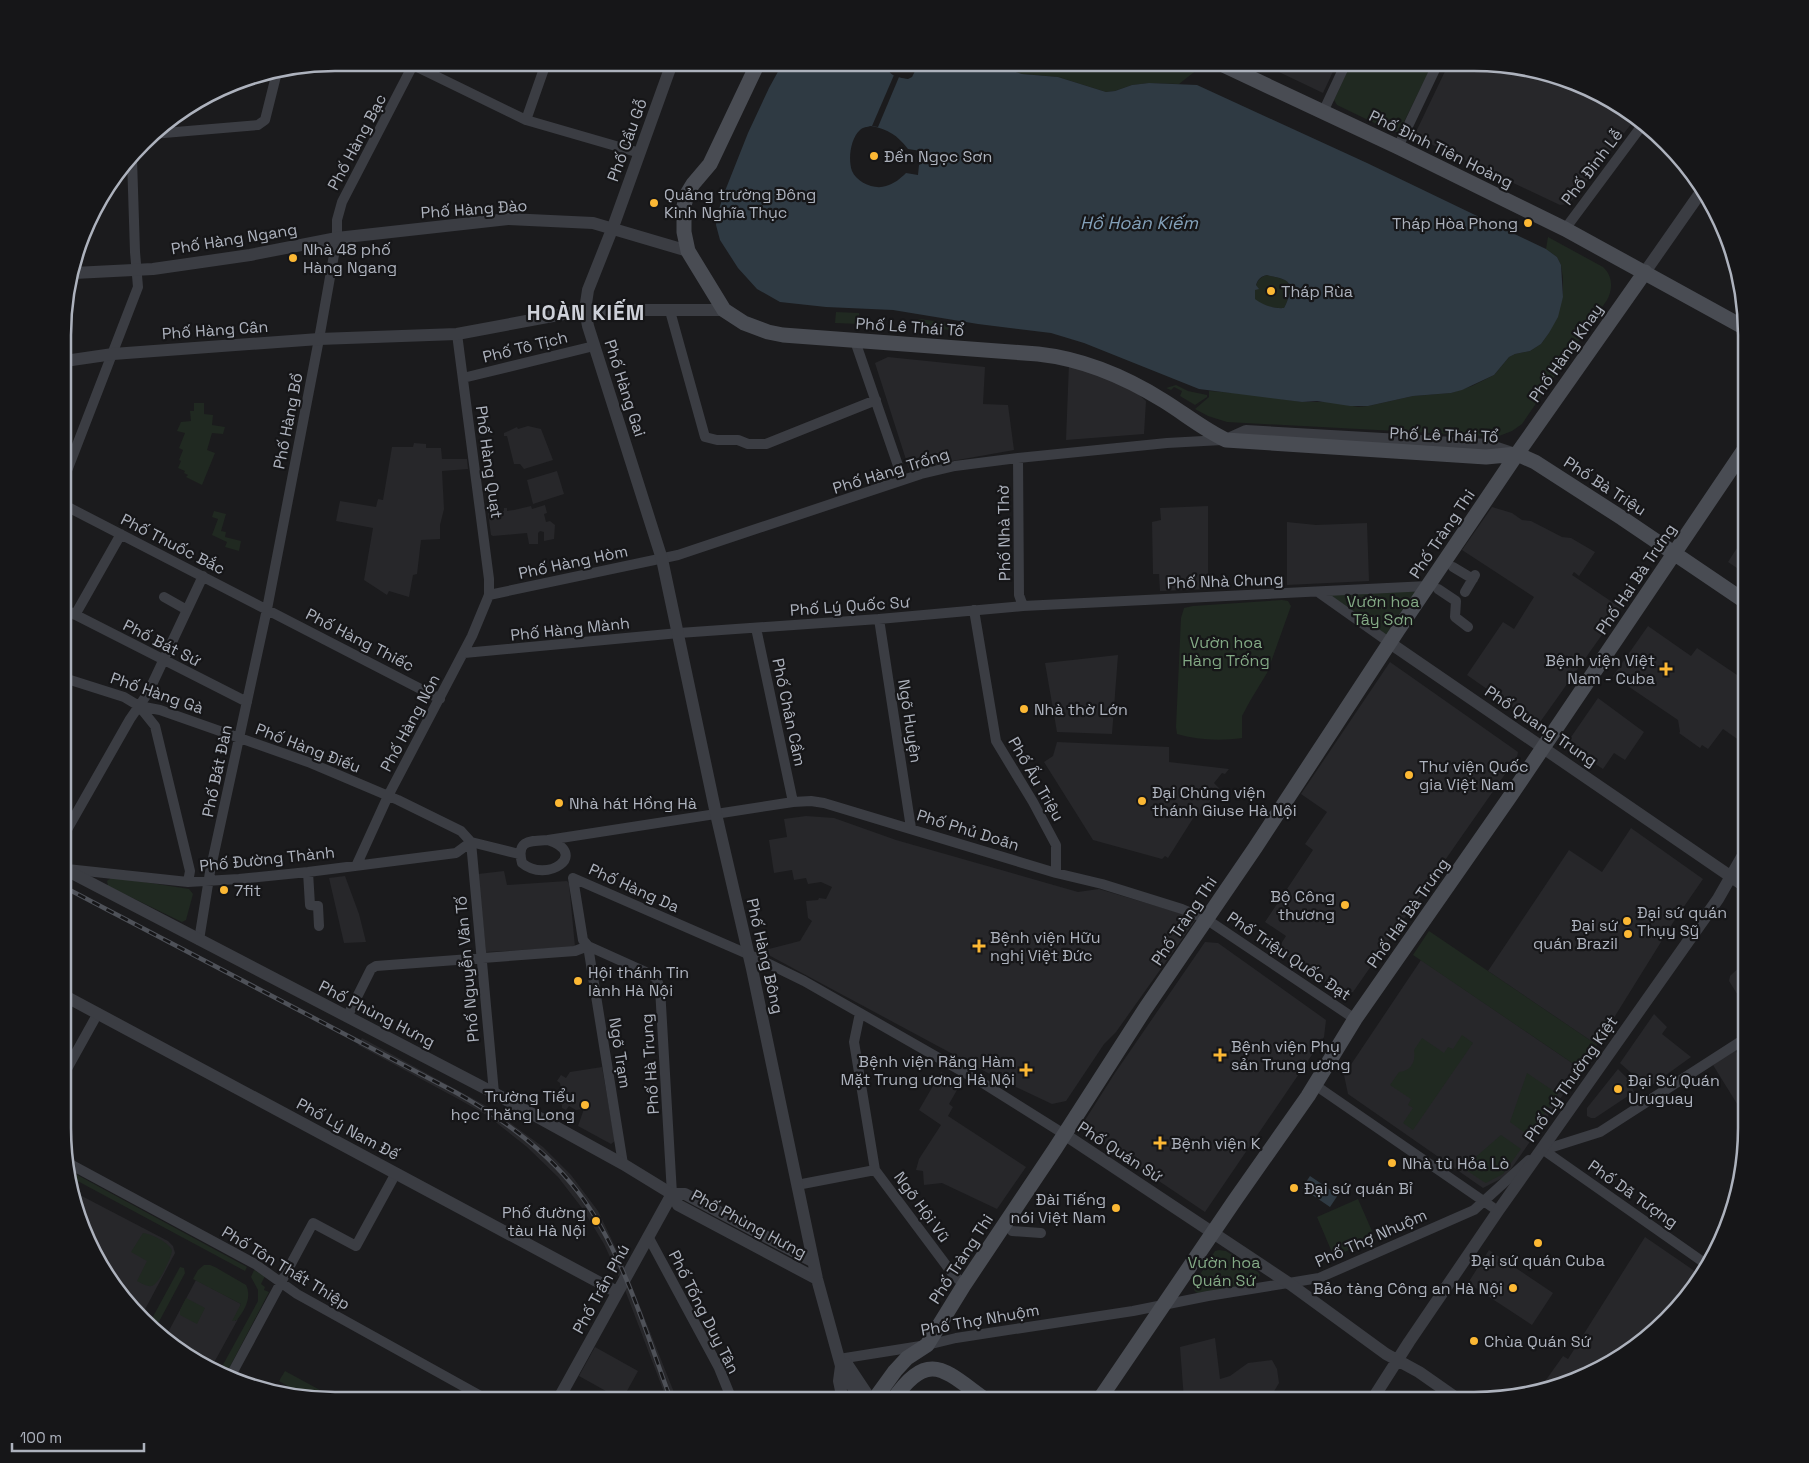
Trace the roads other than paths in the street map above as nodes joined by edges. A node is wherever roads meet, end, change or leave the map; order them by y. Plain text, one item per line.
1 (408, 71) edge
2 (428, 71) edge
3 (543, 71) edge
4 (669, 71) edge
5 (754, 71) edge
6 (1236, 71) edge
7 (1342, 71) edge
8 (1434, 71) edge
9 (276, 78) edge
10 (1323, 112) junction
11 (526, 120) junction
12 (1639, 130) edge
13 (166, 133) edge
14 (1398, 147) junction
15 (640, 153) junction
16 (132, 167) edge
17 (1698, 196) edge
18 (613, 227) junction
19 (1565, 229) junction
20 (337, 238) junction
21 (688, 251) junction
22 (136, 270) junction
23 (1645, 272) junction
24 (79, 273) edge
25 (586, 310) junction
26 (724, 310) junction
27 (670, 311) junction
28 (1737, 324) edge
29 (457, 334) junction
30 (319, 339) junction
31 (855, 341) junction
32 (594, 346) junction
33 (113, 354) junction
34 (71, 360) edge
35 (463, 378) junction
36 (876, 400) junction
37 (1226, 440) junction
38 (1517, 454) junction
39 (1018, 458) junction
40 (71, 459) edge
41 (1738, 460) edge
42 (903, 480) junction
43 (71, 509) edge
44 (121, 534) junction
45 (1674, 554) junction
46 (662, 558) junction
47 (1454, 567) dead end
48 (203, 576) junction
49 (1433, 588) junction
50 (1318, 592) junction
51 (1464, 592) dead end
52 (489, 595) junction
53 (164, 597) dead end
54 (1738, 597) edge
55 (1023, 606) junction
56 (267, 609) junction
57 (186, 610) junction
58 (974, 610) junction
59 (71, 613) edge
60 (75, 615) junction
61 (879, 620) junction
62 (1468, 627) dead end
63 (756, 628) junction
64 (679, 633) junction
65 (1390, 643) junction
66 (464, 654) junction
67 (164, 660) junction
68 (71, 680) edge
69 (440, 698) junction
70 (247, 702) junction
71 (139, 706) junction
72 (239, 739) junction
73 (1544, 747) junction
74 (388, 796) junction
75 (793, 802) junction
76 (716, 814) junction
77 (71, 823) edge
78 (911, 828) junction
79 (548, 840) junction
80 (471, 842) junction
81 (519, 854) junction
82 (357, 864) junction
83 (1738, 864) edge
84 (71, 870) edge
85 (308, 872) junction
86 (1056, 872) junction
87 (71, 873) edge
88 (1731, 876) junction
89 (210, 881) junction
90 (1738, 881) edge
91 (188, 882) junction
92 (1206, 919) junction
93 (318, 926) dead end
94 (199, 940) junction
95 (588, 946) junction
96 (749, 955) junction
97 (480, 958) junction
98 (71, 999) edge
99 (98, 1013) junction
100 (860, 1013) junction
101 (347, 1017) junction
102 (1355, 1019) junction
103 (1738, 1043) edge
104 (71, 1062) edge
105 (1315, 1084) junction
106 (494, 1093) junction
107 (1064, 1134) junction
108 (1542, 1149) junction
109 (623, 1164) junction
110 (75, 1167) edge
111 (876, 1170) junction
112 (396, 1174) junction
113 (797, 1185) junction
114 (672, 1194) junction
115 (1484, 1201) junction
116 (1498, 1211) junction
117 (1012, 1231) dead end
118 (1042, 1233) dead end
119 (1212, 1233) junction
120 (649, 1238) junction
121 (812, 1261) junction
122 (1701, 1261) edge
123 (817, 1279) junction
124 (281, 1283) junction
125 (1290, 1284) junction
126 (964, 1285) junction
127 (617, 1292) junction
128 (1164, 1304) junction
129 (927, 1345) junction
130 (1399, 1361) junction
131 (840, 1363) junction
132 (233, 1372) edge
133 (474, 1392) edge
134 (562, 1392) edge
135 (729, 1392) edge
136 (841, 1392) edge
137 (856, 1392) edge
138 (868, 1392) edge
139 (879, 1392) edge
140 (904, 1392) edge
141 (974, 1392) edge
142 (1104, 1392) edge
143 (1378, 1392) edge
144 (1448, 1392) edge

1 - 20 street, Phố Hàng Bạc
2 - 11 street
3 - 11 street
4 - 15 street, Phố Cầu Gỗ
5 - 21 main road
6 - 10 main road, Phố Đinh Tiên Hoàng
7 - 10 street
8 - 14 street
9 - 13 street
10 - 14 main road, Phố Đinh Tiên Hoàng
11 - 15 street
12 - 19 street, Phố Đinh Lễ
14 - 19 main road, Phố Đinh Tiên Hoàng
15 - 18 street, Phố Cầu Gỗ
16 - 22 street
17 - 23 street
18 - 20 street, Phố Hàng Đào
18 - 21 street
18 - 25 street, Phố Hàng Gai
19 - 23 main road, Phố Đinh Tiên Hoàng
20 - 22 street, Phố Hàng Ngang
20 - 30 street, Phố Hàng Bồ
21 - 26 main road, Phố Lê Thái Tổ
22 - 24 street, Phố Hàng Ngang
22 - 33 street
23 - 28 main road, Phố Đinh Tiên Hoàng
23 - 38 main road, Phố Hàng Khay
25 - 27 street, Phố Hàng Cân
25 - 29 street, Phố Hàng Cân
25 - 32 street, Phố Hàng Gai
26 - 27 street, Phố Hàng Cân
26 - 31 main road, Phố Lê Thái Tổ
27 - 36 street
29 - 30 street, Phố Hàng Cân
29 - 35 street, Phố Hàng Quạt
30 - 33 street, Phố Hàng Cân
30 - 56 street, Phố Hàng Bồ
31 - 36 street
31 - 37 main road, Phố Lê Thái Tổ
32 - 35 street, Phố Tô Tịch
32 - 46 street, Phố Hàng Gai
33 - 34 street, Phố Hàng Cân
33 - 40 street
35 - 52 street, Phố Hàng Quạt
36 - 42 street
37 - 38 main road, Phố Lê Thái Tổ
37 - 39 street, Phố Hàng Trống
38 - 45 main road, Phố Bà Triệu
38 - 49 main road, Phố Tràng Thi
39 - 42 street, Phố Hàng Trống
39 - 55 street, Phố Nhà Thờ
41 - 45 main road, Phố Hai Bà Trưng
42 - 46 street, Phố Hàng Trống
43 - 44 street, Phố Thuốc Bắc
44 - 48 street, Phố Thuốc Bắc
44 - 60 street
45 - 54 main road, Phố Bà Triệu
45 - 73 main road, Phố Hai Bà Trưng
46 - 52 street, Phố Hàng Hòm
46 - 64 street, Phố Hàng Bông
47 - 51 street
48 - 56 street, Phố Thuốc Bắc
48 - 57 street
49 - 50 street, Phố Nhà Chung
49 - 62 street
49 - 65 main road, Phố Tràng Thi
50 - 55 street, Phố Nhà Chung
50 - 65 street, Phố Quang Trung
52 - 66 street, Phố Hàng Nón
53 - 57 street
55 - 58 street, Phố Lý Quốc Sư
56 - 69 street, Phố Hàng Thiếc
56 - 70 street, Phố Bát Đàn
57 - 67 street
58 - 61 street, Phố Lý Quốc Sư
58 - 86 street, Phố Ấu Triệu
59 - 60 street, Phố Bát Sứ
60 - 67 street, Phố Bát Sứ
61 - 63 street, Phố Lý Quốc Sư
61 - 78 street, Ngõ Huyện
63 - 64 street, Phố Lý Quốc Sư
63 - 75 street, Phố Chân Cầm
64 - 66 street, Phố Hàng Mành
64 - 76 street, Phố Hàng Bông
65 - 73 street, Phố Quang Trung
65 - 92 main road, Phố Tràng Thi
66 - 69 street, Phố Hàng Nón
67 - 70 street, Phố Bát Sứ
67 - 71 street
68 - 71 street, Phố Hàng Gà
69 - 74 street, Phố Hàng Nón
70 - 72 street, Phố Bát Đàn
71 - 72 street, Phố Hàng Gà
71 - 77 street
71 - 91 street
72 - 74 street, Phố Hàng Điếu
72 - 89 street, Phố Bát Đàn
73 - 88 street, Phố Quang Trung
73 - 102 main road, Phố Hai Bà Trưng
74 - 80 street, Phố Hàng Điếu
74 - 82 street, Phố Hàng Nón
75 - 76 street, Phố Phủ Doãn
75 - 78 street, Phố Phủ Doãn
76 - 79 street
76 - 96 street, Phố Hàng Bông
78 - 86 street, Phố Phủ Doãn
79 - 81 street
79 - 81 street
80 - 81 street
80 - 82 street, Phố Đường Thành
80 - 97 street, Phố Nguyễn Văn Tố
82 - 85 street, Phố Đường Thành
83 - 88 street, Phố Lý Thường Kiệt
84 - 91 street, Phố Đường Thành
85 - 89 street, Phố Đường Thành
85 - 93 street
86 - 92 street, Phố Phủ Doãn
87 - 94 street, Phố Phùng Hưng
88 - 90 street, Phố Quang Trung
88 - 108 street, Phố Lý Thường Kiệt
89 - 91 street, Phố Đường Thành
89 - 94 street, Phố Bát Đàn
92 - 102 street, Phố Triệu Quốc Đạt
92 - 107 main road, Phố Tràng Thi
94 - 101 street, Phố Phùng Hưng
95 - 96 street, Phố Hàng Da
95 - 97 street
95 - 109 street, Ngõ Trạm
95 - 114 street, Phố Hà Trung
96 - 100 street, Phố Quán Sứ
96 - 113 street, Phố Hàng Bông
97 - 101 street
97 - 106 street, Phố Nguyễn Văn Tố
98 - 99 street, Phố Lý Nam Đế
99 - 104 street
99 - 112 street, Phố Lý Nam Đế
100 - 107 street, Phố Quán Sứ
100 - 111 street, Ngõ Hội Vũ
101 - 106 street, Phố Phùng Hưng
102 - 105 main road, Phố Hai Bà Trưng
103 - 108 street, Phố Thợ Nhuộm
105 - 115 street
105 - 119 main road, Phố Hai Bà Trưng
106 - 109 street, Phố Phùng Hưng
107 - 119 street, Phố Quán Sứ
107 - 126 main road, Phố Tràng Thi
108 - 115 street, Phố Thợ Nhuộm
108 - 116 street, Phố Lý Thường Kiệt
108 - 122 street, Phố Dã Tượng
109 - 114 street, Phố Phùng Hưng
110 - 124 street, Phố Tôn Thất Thiệp
111 - 113 street, Ngõ Hội Vũ
111 - 126 street, Ngõ Hội Vũ
112 - 124 street
112 - 127 street, Phố Lý Nam Đế
113 - 121 street, Phố Hàng Bông
114 - 120 street, Phố Trần Phú
114 - 121 street, Phố Phùng Hưng
114 - 123 street, Phố Phùng Hưng
115 - 116 street
115 - 125 street, Phố Thợ Nhuộm
116 - 130 street, Phố Lý Thường Kiệt
117 - 118 street
119 - 125 street, Phố Quán Sứ
119 - 128 main road, Phố Hai Bà Trưng
120 - 127 street, Phố Trần Phú
120 - 135 street, Phố Tống Duy Tân
121 - 123 street, Phố Hàng Bông
123 - 131 street, Phố Hàng Bông
124 - 132 street
124 - 133 street, Phố Tôn Thất Thiệp
125 - 128 street, Phố Thợ Nhuộm
125 - 130 street, Phố Quán Sứ
126 - 129 main road, Phố Tràng Thi
127 - 134 street, Phố Trần Phú
128 - 129 street, Phố Thợ Nhuộm
128 - 142 main road, Phố Hai Bà Trưng
129 - 131 street, Phố Thợ Nhuộm
129 - 139 main road, Phố Tràng Thi
130 - 143 street, Phố Lý Thường Kiệt
130 - 144 street, Phố Quán Sứ
131 - 136 street
131 - 137 street, Phố Hàng Bông
131 - 138 street, Phố Hàng Bông
140 - 141 main road

